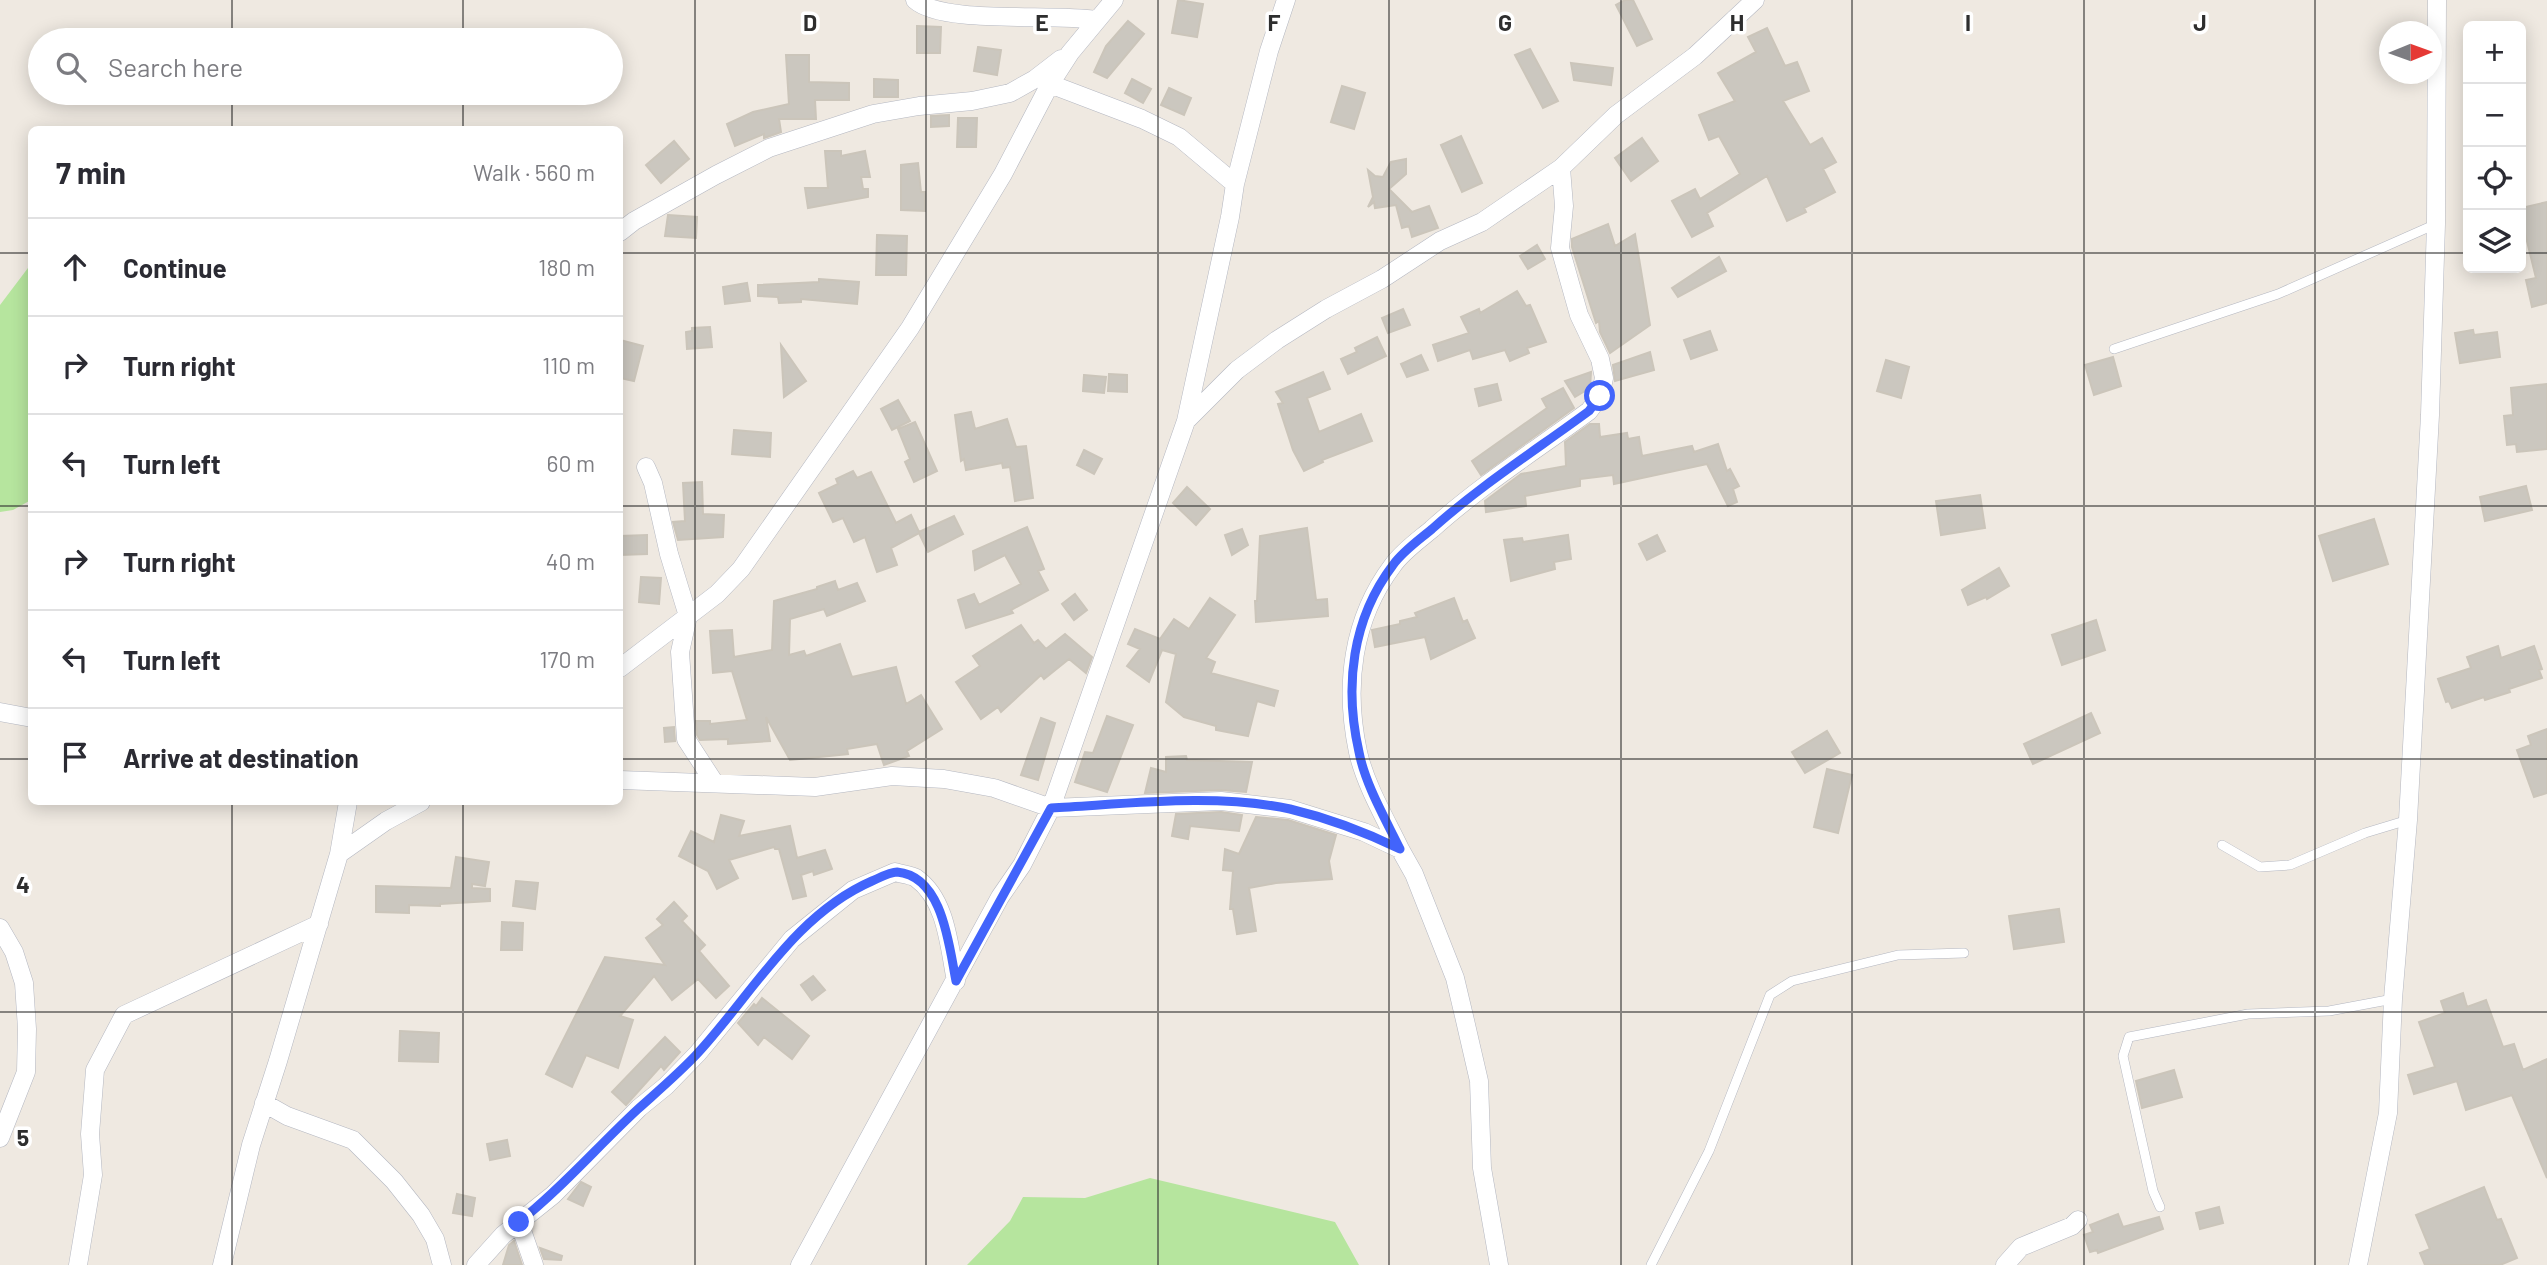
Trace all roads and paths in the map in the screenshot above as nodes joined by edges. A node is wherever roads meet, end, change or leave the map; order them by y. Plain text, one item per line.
1 (915, 0) edge
2 (1286, 0) edge
3 (1755, 0) edge
4 (2437, 0) edge
5 (1105, 7) edge
6 (1070, 52) junction
7 (1050, 83) junction
8 (1561, 168) junction
9 (1235, 184) junction
10 (2436, 224) junction
11 (623, 230) edge
12 (2114, 349) dead end
13 (1186, 421) junction
14 (646, 467) dead end
15 (688, 616) junction
16 (623, 666) edge
17 (623, 780) edge
18 (714, 782) junction
19 (347, 805) edge
20 (415, 805) edge
21 (1051, 808) junction
22 (2408, 820) junction
23 (2222, 845) dead end
24 (1400, 849) junction
25 (339, 854) junction
26 (319, 924) junction
27 (0, 928) edge
28 (1964, 953) dead end
29 (956, 981) junction
30 (2393, 999) junction
31 (264, 1102) junction
32 (0, 1138) edge
33 (2160, 1207) dead end
34 (2078, 1220) dead end
35 (519, 1222) junction
36 (78, 1265) edge
37 (222, 1265) edge
38 (442, 1265) edge
39 (476, 1265) edge
40 (534, 1265) edge
41 (800, 1265) edge
42 (1499, 1265) edge
43 (1650, 1265) edge
44 (2005, 1265) edge
45 (2358, 1265) edge

1 - 5 street
2 - 9 street
3 - 8 street
4 - 10 street
5 - 6 street
6 - 7 street
6 - 11 street
7 - 9 street
7 - 15 street
8 - 13 street
8 - 24 street
9 - 13 street
10 - 12 lane
10 - 22 street
13 - 21 street
14 - 15 street
15 - 16 street
15 - 18 street
17 - 18 street
18 - 21 street
19 - 25 street
20 - 25 street
21 - 24 street
21 - 29 street
22 - 23 lane
22 - 30 street
24 - 42 street
25 - 26 street
26 - 31 street
26 - 36 street
27 - 32 street
28 - 43 lane
29 - 35 street
29 - 41 street
30 - 33 lane
30 - 45 street
31 - 37 street
31 - 38 street
34 - 44 street
35 - 39 street
35 - 40 street

